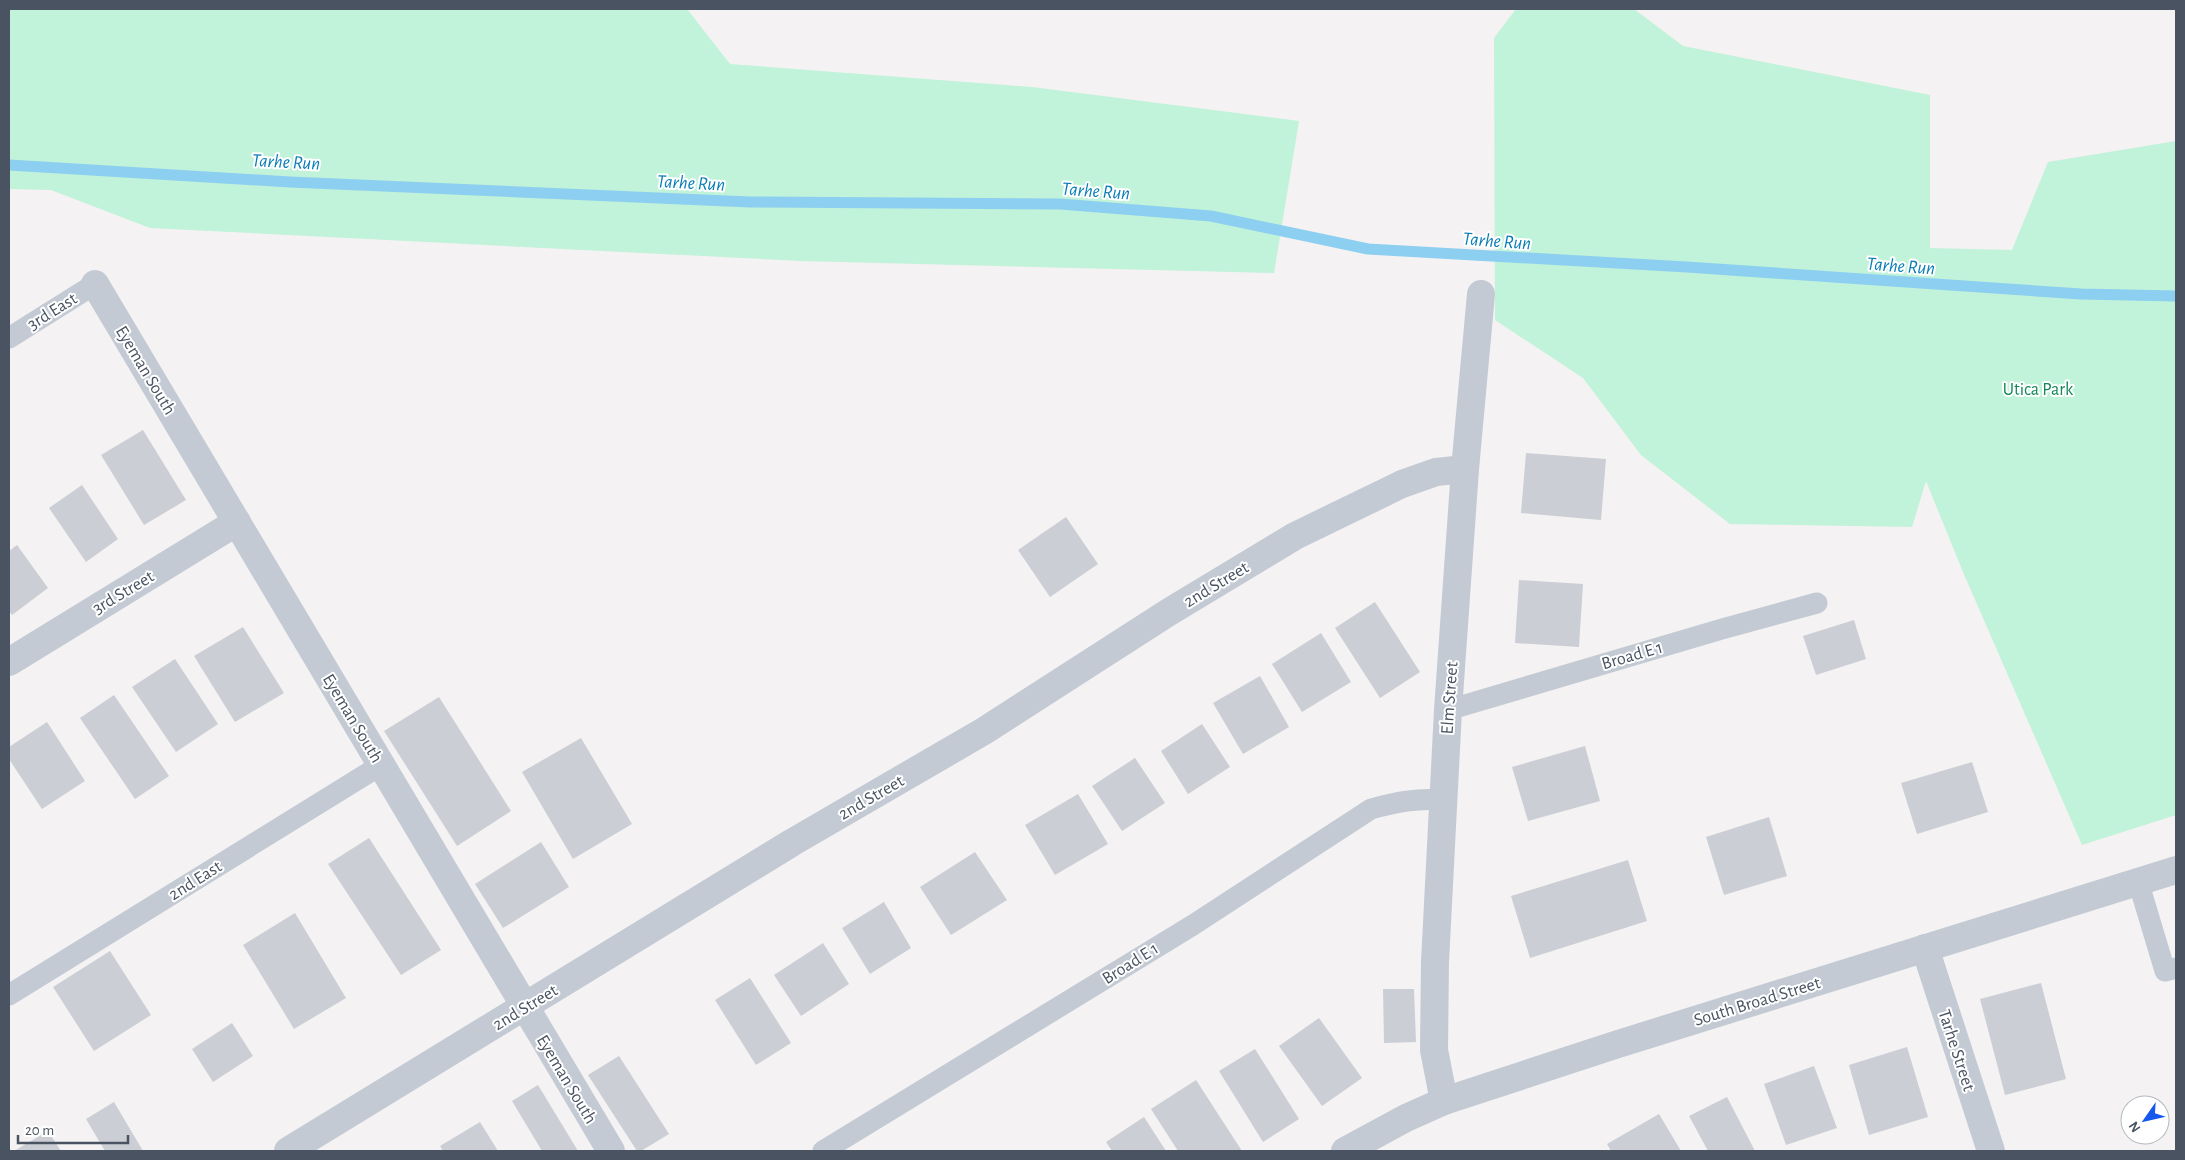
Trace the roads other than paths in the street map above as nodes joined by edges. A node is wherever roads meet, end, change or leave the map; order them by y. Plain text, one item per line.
1 (96, 284) joint
2 (1481, 294) dead end
3 (9, 338) edge
4 (1465, 468) junction
5 (237, 522) junction
6 (1817, 603) dead end
7 (9, 662) edge
8 (1448, 710) junction
9 (381, 765) junction
10 (1442, 800) junction
11 (2176, 870) edge
12 (2138, 881) junction
13 (1925, 948) junction
14 (2176, 968) edge
15 (9, 995) edge
16 (525, 1008) junction
17 (1444, 1101) junction
18 (288, 1151) edge
19 (610, 1151) edge
20 (823, 1151) edge
21 (1345, 1151) edge
22 (1991, 1151) edge

1 - 3 lane, 3rd East
1 - 5 street, Eyeman South
2 - 4 street, Elm Street
4 - 8 street, Elm Street
4 - 16 street, 2nd Street
5 - 7 street, 3rd Street
5 - 9 street, Eyeman South
6 - 8 lane, Broad E 1
8 - 10 street, Elm Street
9 - 15 lane, 2nd East
9 - 16 street, Eyeman South
10 - 17 street, Elm Street
10 - 20 lane, Broad E 1
11 - 12 street, South Broad Street
12 - 13 street, South Broad Street
12 - 14 lane
13 - 17 street, South Broad Street
13 - 22 street, Tarhe Street
16 - 18 street, 2nd Street
16 - 19 street, Eyeman South
17 - 21 street, South Broad Street

